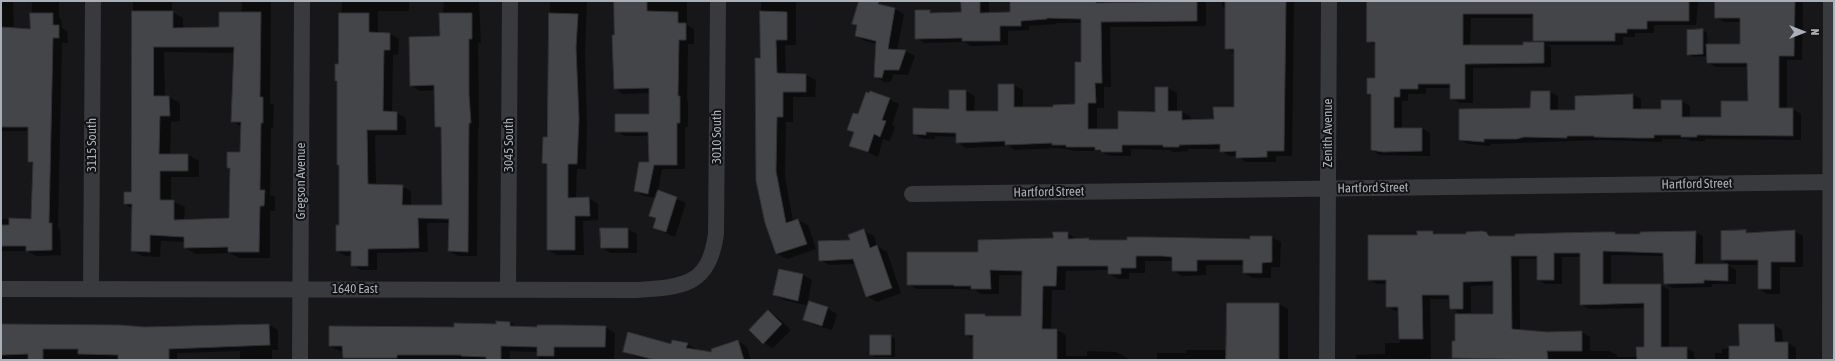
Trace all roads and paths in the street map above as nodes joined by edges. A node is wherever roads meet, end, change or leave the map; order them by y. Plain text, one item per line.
1 (93, 1) edge
2 (302, 1) edge
3 (510, 1) edge
4 (718, 1) edge
5 (1329, 1) edge
6 (1832, 1) edge
7 (1832, 182) edge
8 (1328, 189) junction
9 (912, 194) dead end
10 (704, 271) joint
11 (1, 289) edge
12 (91, 289) junction
13 (301, 289) junction
14 (508, 290) junction
15 (300, 360) edge
16 (1327, 360) edge
17 (1830, 360) edge

1 - 12 street, 3115 South
2 - 13 street, Gregson Avenue
3 - 14 street, 3045 South
4 - 10 street, 3010 South
5 - 8 street, Zenith Avenue
6 - 7 street
7 - 8 street, Hartford Street
7 - 17 street
8 - 9 street, Hartford Street
8 - 16 street, Zenith Avenue
10 - 14 street, 1640 East
11 - 12 street, 1640 East
12 - 13 street, 1640 East
13 - 14 street, 1640 East
13 - 15 street, Gregson Avenue

